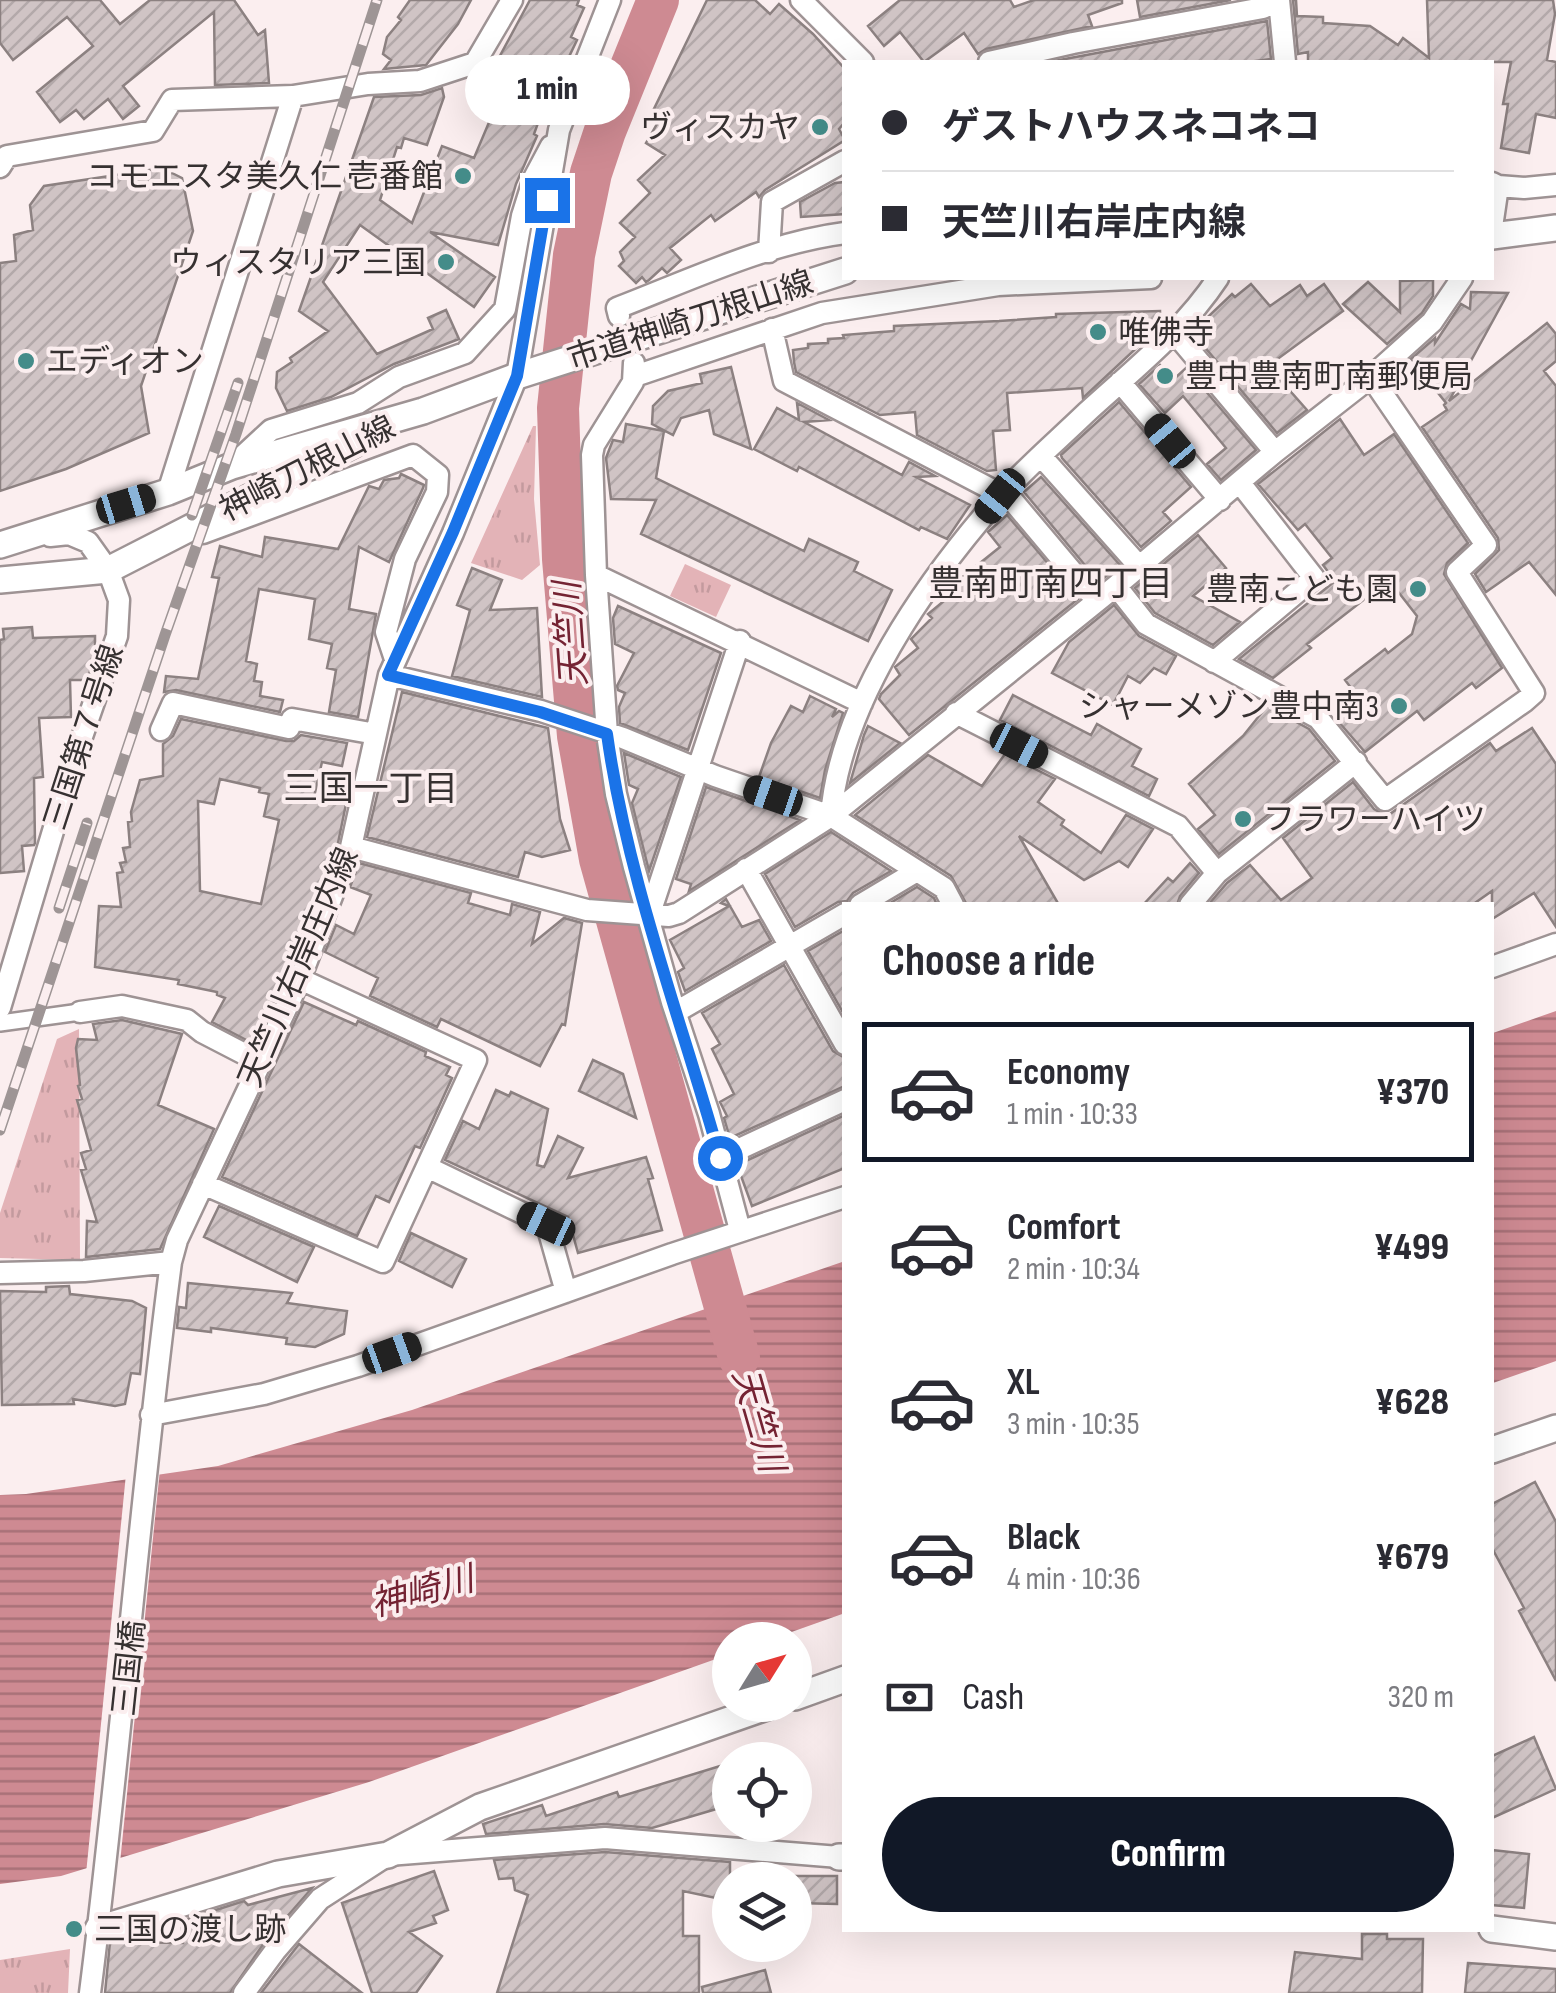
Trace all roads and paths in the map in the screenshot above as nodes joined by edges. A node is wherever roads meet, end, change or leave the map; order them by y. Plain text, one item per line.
1 (512, 0) edge
2 (610, 0) edge
3 (800, 0) edge
4 (1279, 0) edge
5 (861, 60) edge
6 (998, 60) edge
7 (1285, 60) edge
8 (293, 96) junction
9 (560, 130) junction
10 (842, 163) edge
11 (0, 167) edge
12 (1496, 184) edge
13 (1556, 185) edge
14 (1556, 228) edge
15 (842, 233) edge
16 (1494, 236) edge
17 (769, 252) junction
18 (842, 272) edge
19 (1099, 280) edge
20 (1216, 280) edge
21 (1461, 280) edge
22 (618, 312) dead end
23 (772, 329) junction
24 (1175, 333) junction
25 (525, 374) junction
26 (1371, 376) junction
27 (1120, 382) junction
28 (422, 410) junction
29 (1276, 452) junction
30 (1042, 456) junction
31 (232, 466) junction
32 (1240, 483) junction
33 (168, 492) junction
34 (1000, 496) junction
35 (1220, 500) junction
36 (7, 543) edge
37 (136, 556) junction
38 (1138, 565) junction
39 (108, 570) junction
40 (596, 575) junction
41 (0, 580) edge
42 (1116, 586) junction
43 (1097, 601) junction
44 (740, 642) junction
45 (1214, 662) junction
46 (392, 667) junction
47 (862, 703) junction
48 (956, 713) junction
49 (161, 730) dead end
50 (604, 733) junction
51 (376, 734) junction
52 (1356, 762) junction
53 (698, 768) junction
54 (831, 816) junction
55 (351, 847) junction
56 (746, 869) junction
57 (917, 870) junction
58 (1217, 873) junction
59 (865, 902) edge
60 (951, 902) edge
61 (1193, 902) edge
62 (645, 914) junction
63 (842, 916) edge
64 (1556, 944) edge
65 (791, 947) junction
66 (1494, 966) edge
67 (300, 979) junction
68 (0, 1008) edge
69 (80, 1012) joint
70 (676, 1012) junction
71 (0, 1024) edge
72 (842, 1039) edge
73 (260, 1062) junction
74 (842, 1101) edge
75 (720, 1158) junction
76 (426, 1167) junction
77 (204, 1184) junction
78 (842, 1198) edge
79 (736, 1231) junction
80 (171, 1262) junction
81 (0, 1273) edge
82 (566, 1292) junction
83 (151, 1418) junction
84 (1556, 1428) edge
85 (1494, 1449) edge
86 (842, 1680) edge
87 (812, 1691) edge
88 (723, 1722) edge
89 (388, 1855) junction
90 (842, 1857) edge
91 (100, 1922) junction
92 (1494, 1928) edge
93 (1556, 1936) edge
94 (90, 1993) edge
95 (244, 1993) edge

1 - 8 street
2 - 9 street, 天竺川右岸庄内線
3 - 5 street
4 - 6 street
4 - 7 street
8 - 11 street
8 - 33 street
9 - 25 street, 天竺川右岸庄内線
9 - 31 street
10 - 17 street
12 - 13 street
14 - 16 street
15 - 17 street
17 - 22 street
18 - 25 street, 市道神崎刀根山線
19 - 23 street
20 - 24 street
21 - 26 street
23 - 34 street
23 - 40 street
24 - 27 street
24 - 29 street
25 - 28 street, 市道神崎刀根山線
25 - 46 street, 天竺川右岸庄内線
26 - 29 street
26 - 52 street
27 - 30 street
27 - 35 street
28 - 31 street, 神崎刀根山線
28 - 37 street, 神崎刀根山線
29 - 32 street
30 - 34 street
30 - 38 street
31 - 33 street, 神崎刀根山線
32 - 35 street
32 - 45 street
33 - 36 street, 神崎刀根山線
34 - 43 street
34 - 47 street
35 - 38 street
36 - 39 street
37 - 39 street, 神崎刀根山線
37 - 46 street
38 - 42 street
39 - 41 street, 神崎刀根山線
39 - 68 street, 三国第７号線
40 - 44 street
40 - 50 street
42 - 43 street
42 - 45 street
43 - 48 street
44 - 47 street
44 - 53 street
45 - 52 street
46 - 50 street
46 - 51 street, 天竺川右岸庄内線
47 - 54 street
48 - 54 street
48 - 58 street
49 - 51 street
50 - 53 street
50 - 62 street
51 - 55 street, 天竺川右岸庄内線
52 - 58 street
53 - 54 street
53 - 62 street
54 - 56 street
54 - 57 street
55 - 62 street
55 - 67 street, 天竺川右岸庄内線
56 - 62 street
56 - 65 street
57 - 59 street
57 - 60 street
58 - 61 street
62 - 70 street
63 - 65 street
64 - 66 street
65 - 70 street
65 - 72 street
67 - 73 street, 天竺川右岸庄内線
67 - 76 street
69 - 71 street
69 - 73 street
70 - 75 street
73 - 77 street, 天竺川右岸庄内線
74 - 75 street
75 - 79 street
76 - 77 street
76 - 82 street
77 - 80 street, 天竺川右岸庄内線
78 - 79 street
79 - 82 street
80 - 81 street
80 - 83 street, 天竺川右岸庄内線
82 - 83 street
83 - 91 street, 三国橋
84 - 85 street
86 - 87 street
88 - 89 street
89 - 90 street
89 - 91 street
89 - 95 street
91 - 94 street, 三国橋
92 - 93 street

